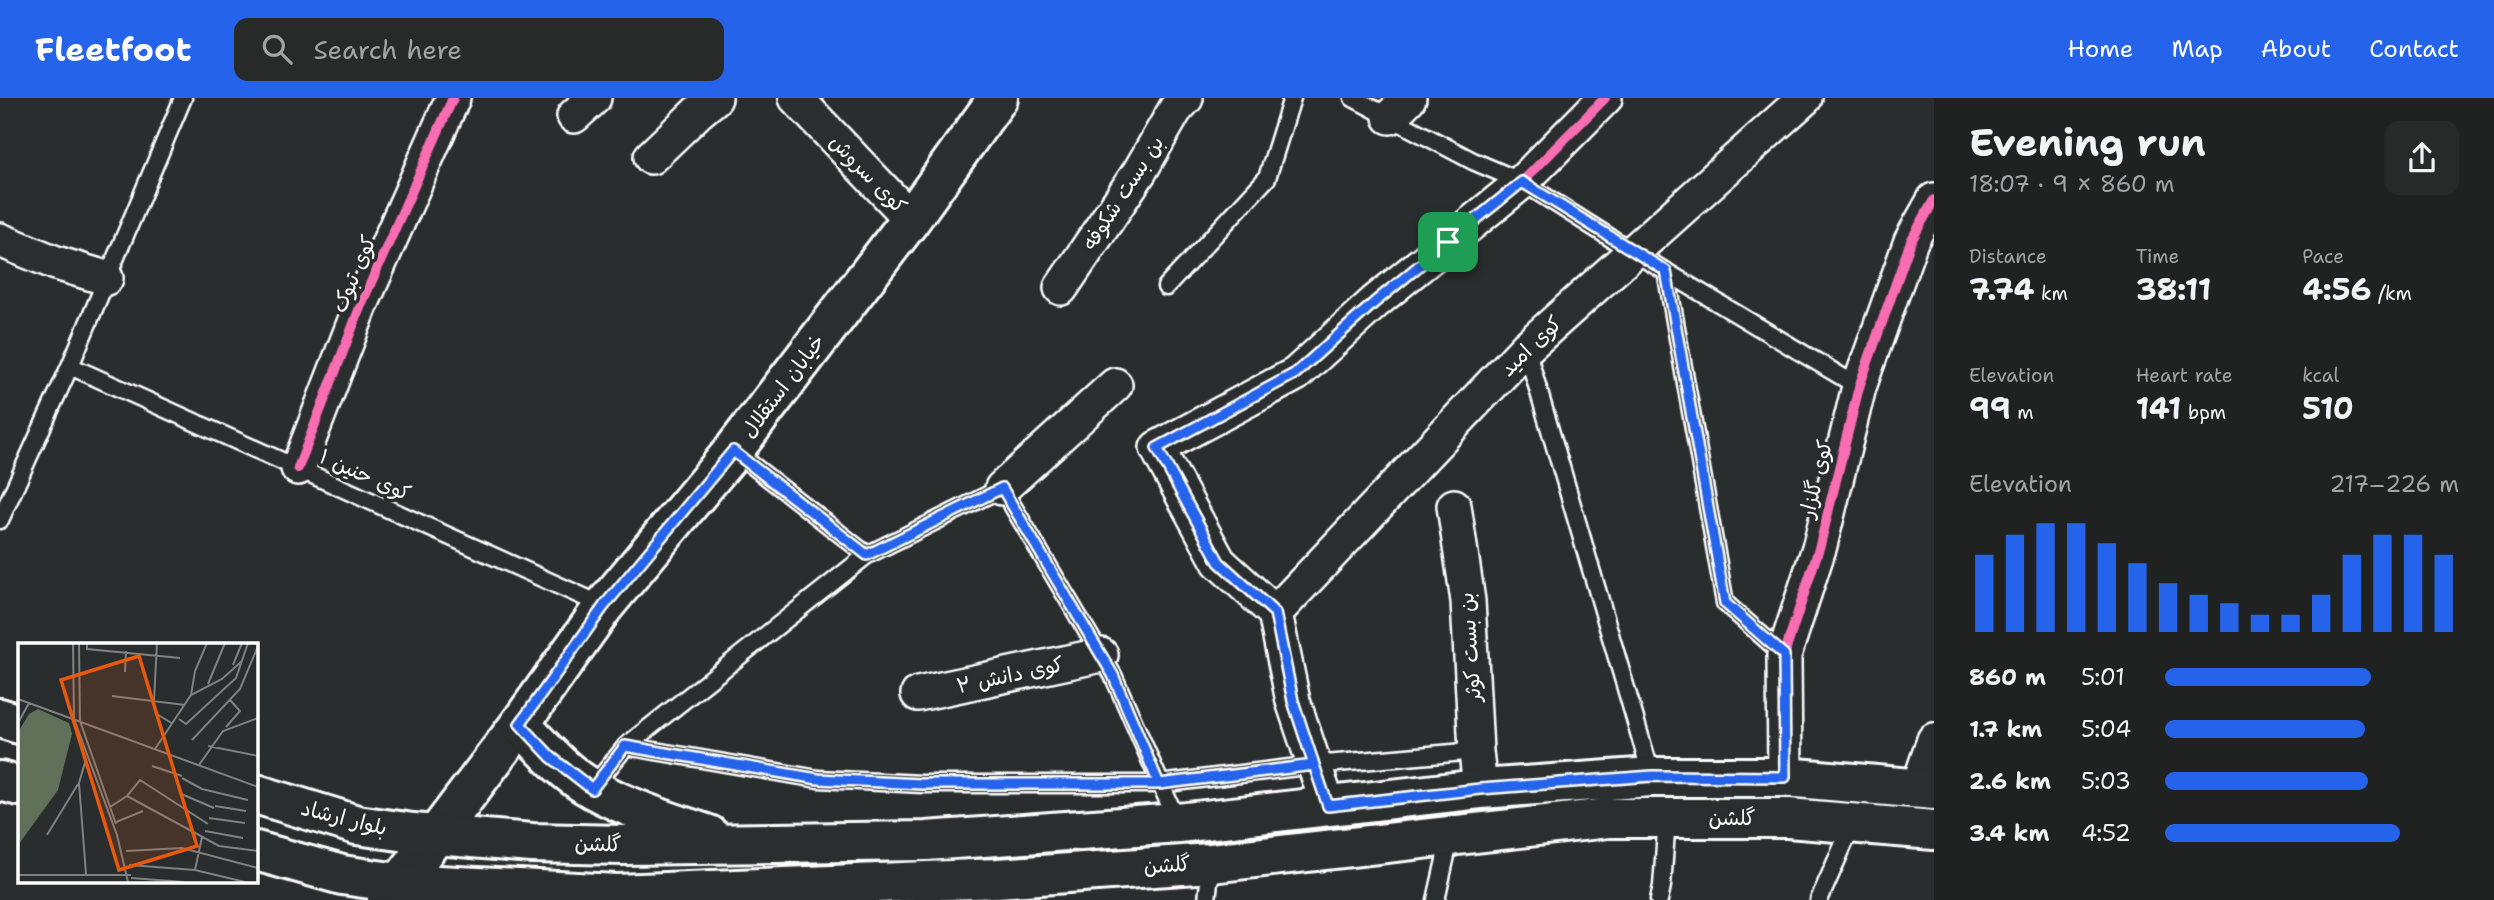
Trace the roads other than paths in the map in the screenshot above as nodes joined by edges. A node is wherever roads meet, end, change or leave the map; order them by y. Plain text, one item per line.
1 (183, 98) edge
2 (453, 98) edge
3 (715, 98) edge
4 (796, 98) edge
5 (998, 98) edge
6 (1186, 98) edge
7 (1292, 98) edge
8 (1353, 98) edge
9 (1605, 98) edge
10 (1805, 98) edge
11 (1399, 108) edge
12 (651, 157) dead end
13 (1522, 182) junction
14 (1934, 200) edge
15 (911, 219) junction
16 (0, 240) edge
17 (1633, 252) junction
18 (1666, 271) junction
19 (106, 278) junction
20 (1166, 287) dead end
21 (1061, 288) dead end
22 (1526, 348) junction
23 (71, 366) junction
24 (1115, 385) dead end
25 (1859, 387) junction
26 (733, 451) junction
27 (298, 468) junction
28 (1002, 488) junction
29 (1454, 506) dead end
30 (0, 520) edge
31 (867, 555) junction
32 (604, 606) junction
33 (1275, 613) junction
34 (1101, 655) junction
35 (1784, 655) junction
36 (918, 694) dead end
37 (0, 718) edge
38 (18, 724) edge
39 (520, 724) junction
40 (1934, 740) edge
41 (625, 746) junction
42 (1476, 751) junction
43 (1314, 765) junction
44 (1652, 776) junction
45 (1785, 777) junction
46 (0, 781) edge
47 (1159, 784) junction
48 (18, 786) edge
49 (592, 789) junction
50 (1480, 789) junction
51 (1926, 789) edge
52 (257, 794) edge
53 (1328, 806) junction
54 (1667, 818) junction
55 (1178, 823) junction
56 (1853, 823) junction
57 (1934, 830) edge
58 (434, 835) junction
59 (1451, 835) junction
60 (731, 843) junction
61 (257, 851) edge
62 (1212, 863) junction
63 (393, 892) edge
64 (820, 892) edge
65 (1207, 900) edge
66 (1436, 900) edge
67 (1658, 900) edge
68 (1819, 900) edge

1 - 19 lane
2 - 27 street, کوی تبوک
3 - 12 street
4 - 15 street, کوی سروش
5 - 15 main road, خیابان استقلال
6 - 21 street, بن بست شکوفه
7 - 20 lane
8 - 11 lane
9 - 13 street
10 - 17 street, کوی امید
11 - 13 lane
13 - 17 lane
13 - 33 street
14 - 25 street, کوی گلزار
15 - 26 main road, خیابان استقلال
16 - 19 street
17 - 18 lane
17 - 22 street, کوی امید
18 - 25 lane
18 - 35 lane
19 - 23 lane
22 - 33 street, کوی امید
22 - 44 lane
23 - 27 lane, کوی حنین ۱
23 - 30 lane
24 - 28 street
25 - 35 street, کوی گلزار
26 - 31 lane
26 - 32 main road, خیابان استقلال
27 - 32 lane, کوی حنین ۱
28 - 31 lane
28 - 34 lane
29 - 42 street, بن بست کوثر
31 - 41 lane
32 - 39 main road, خیابان استقلال
33 - 43 street
34 - 36 street, کوی دانش ۲
34 - 47 lane
35 - 45 street, کوی گلزار
37 - 38 main road
39 - 49 main road
39 - 58 main road, خیابان استقلال
40 - 51 street
41 - 47 lane
41 - 49 lane
42 - 43 lane
42 - 50 street, بن بست کوثر
43 - 47 lane
43 - 53 street
44 - 45 main road, گلشن
44 - 50 main road, گلشن
45 - 51 main road, گلشن
46 - 48 main road
47 - 55 lane
49 - 60 main road
50 - 53 main road, گلشن
52 - 58 main road, بلوار ارشاد
53 - 55 main road, گلشن
54 - 56 main road, گلشن
54 - 59 main road, گلشن
54 - 67 lane
55 - 60 main road, گلشن
56 - 57 main road, گلشن
56 - 68 lane
58 - 60 main road, گلشن
58 - 63 main road, خیابان استقلال
59 - 62 main road, گلشن
59 - 66 lane
61 - 63 main road
62 - 64 main road, گلشن
62 - 65 lane
63 - 64 main road, گلشن

